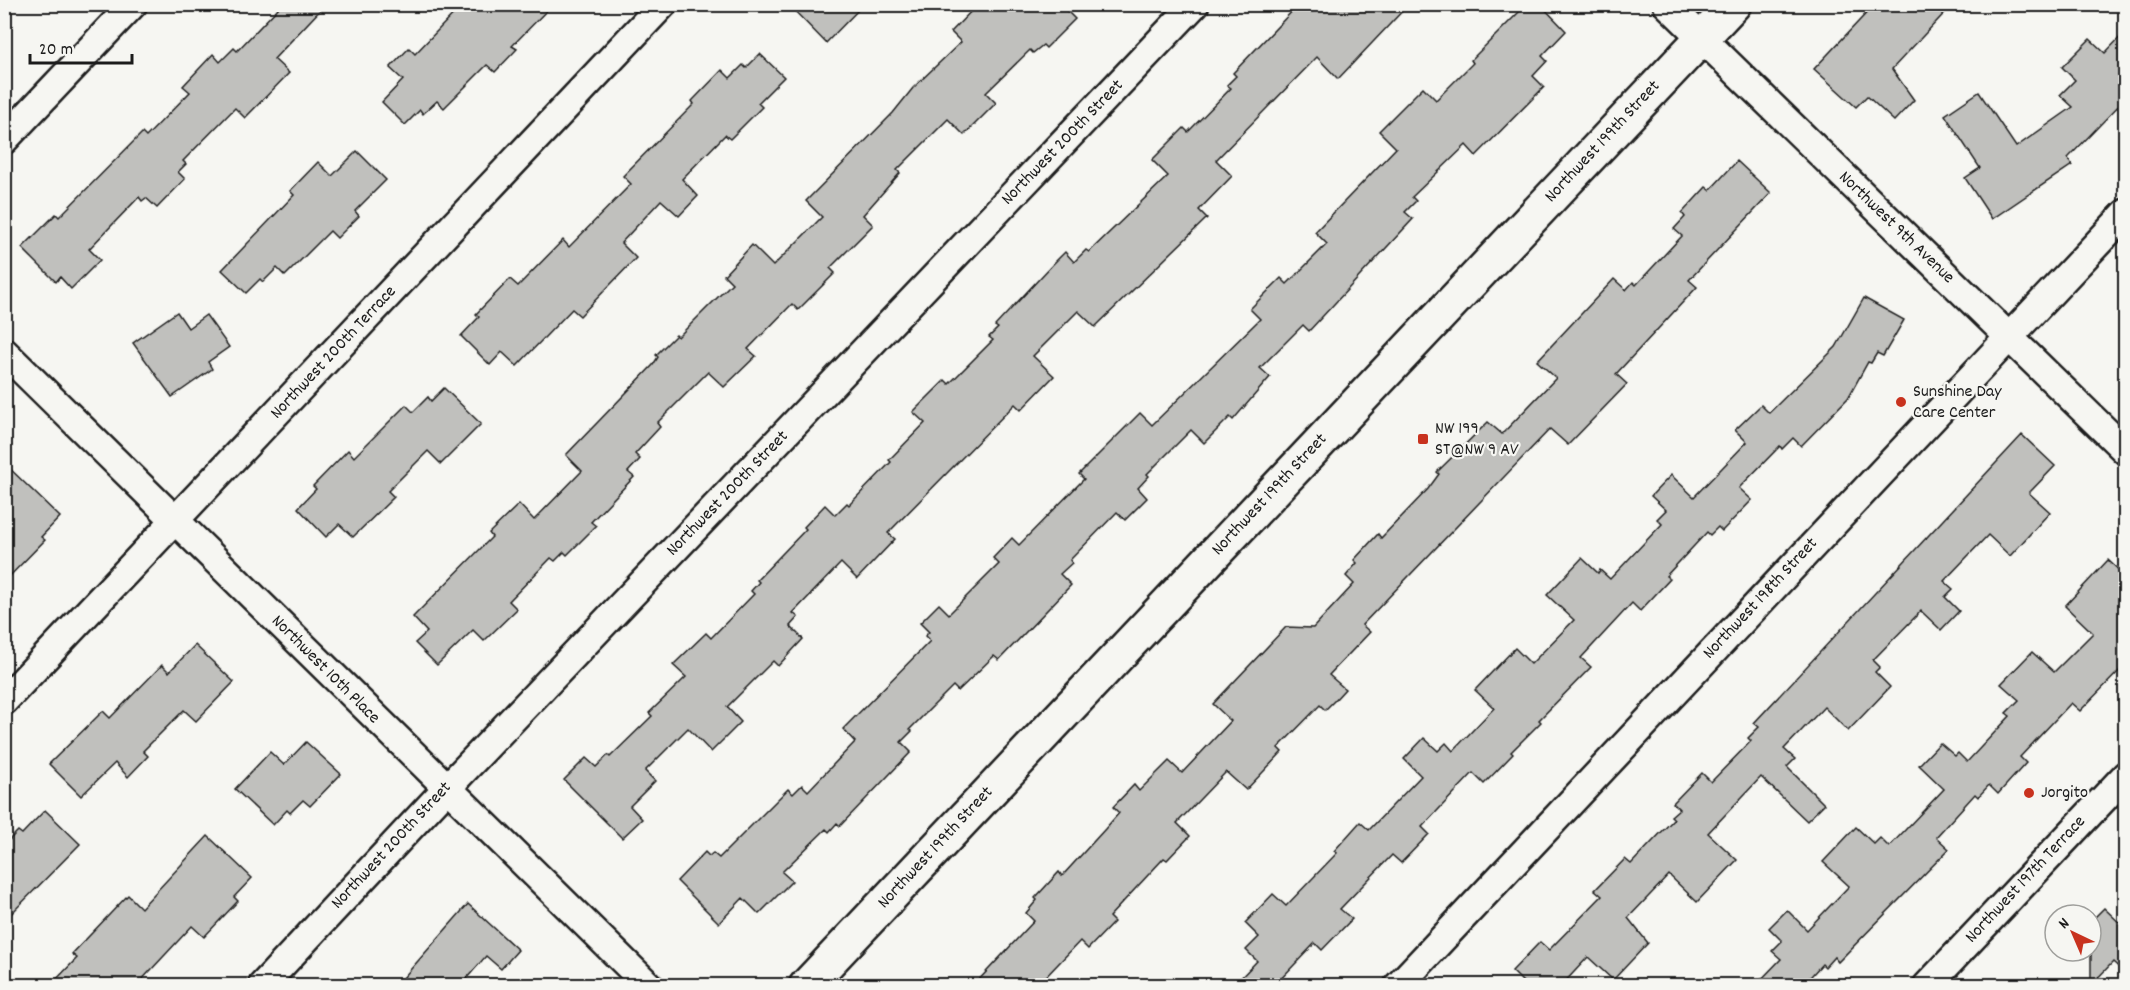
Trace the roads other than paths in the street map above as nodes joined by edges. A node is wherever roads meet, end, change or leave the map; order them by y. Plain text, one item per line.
1 (133, 4) edge
2 (663, 4) edge
3 (1196, 4) edge
4 (1667, 4) edge
5 (1734, 4) edge
6 (1701, 38) junction
7 (4, 140) edge
8 (2126, 213) edge
9 (2008, 337) junction
10 (4, 352) edge
11 (2126, 451) edge
12 (175, 521) junction
13 (4, 701) edge
14 (2126, 775) edge
15 (446, 789) junction
16 (262, 986) edge
17 (649, 986) edge
18 (806, 986) edge
19 (1398, 986) edge
20 (1927, 986) edge

1 - 7 street
2 - 12 street, Northwest 200th Terrace
3 - 15 street, Northwest 200th Street
4 - 6 street, Northwest 9th Avenue
5 - 6 main road, Northwest 199th Street
6 - 9 street, Northwest 9th Avenue
6 - 18 main road, Northwest 199th Street
8 - 9 street, Northwest 198th Street
9 - 11 street, Northwest 9th Avenue
9 - 19 street, Northwest 198th Street
10 - 12 street, Northwest 10th Place
12 - 13 street, Northwest 200th Terrace
12 - 15 street, Northwest 10th Place
14 - 20 street, Northwest 197th Terrace
15 - 16 street, Northwest 200th Street
15 - 17 street, Northwest 10th Place

